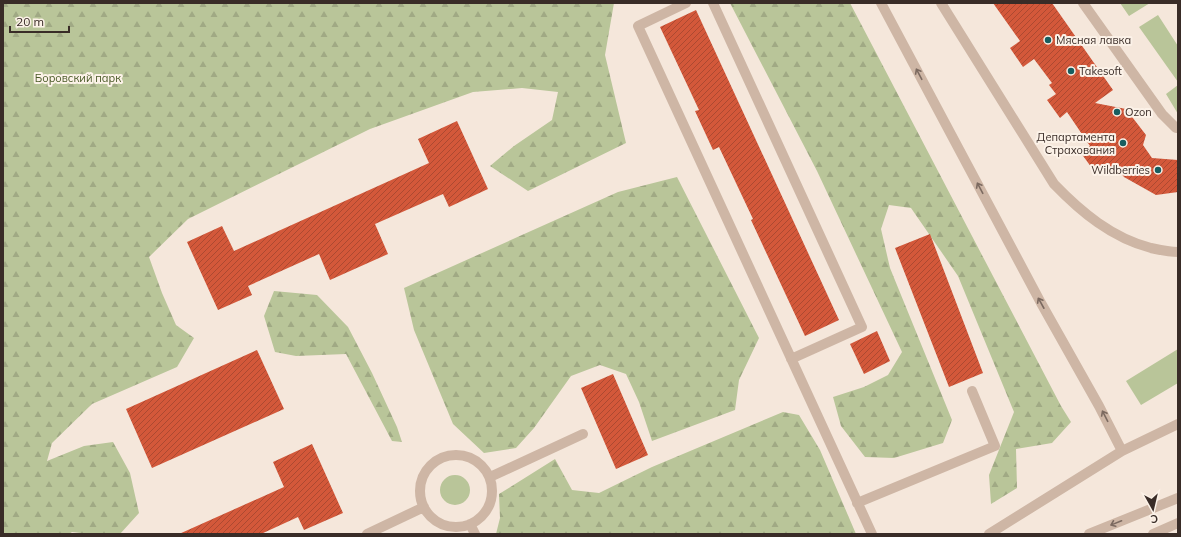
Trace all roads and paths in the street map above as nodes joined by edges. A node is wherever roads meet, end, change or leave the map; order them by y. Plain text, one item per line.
1 (686, 3) edge
2 (713, 3) edge
3 (882, 3) edge
4 (941, 3) edge
5 (1083, 3) edge
6 (1178, 128) edge
7 (1178, 252) edge
8 (791, 360) junction
9 (972, 391) dead end
10 (1178, 424) edge
11 (583, 434) dead end
12 (1122, 451) junction
13 (490, 477) junction
14 (1178, 498) edge
15 (857, 503) junction
16 (424, 507) junction
17 (1178, 523) edge
18 (470, 524) junction
19 (367, 534) edge
20 (475, 534) edge
21 (872, 534) edge
22 (989, 534) edge
23 (1089, 534) edge
24 (1153, 534) edge

1 - 8 street
2 - 8 street
12 -> 3 street
4 - 7 street
5 - 6 street
8 - 15 street
9 - 15 street
10 - 12 street
11 - 13 street
12 - 22 street
13 - 16 street
13 - 18 street
14 -> 23 street
15 - 21 street
16 - 18 street
16 - 19 street
17 - 24 street
18 - 20 street

